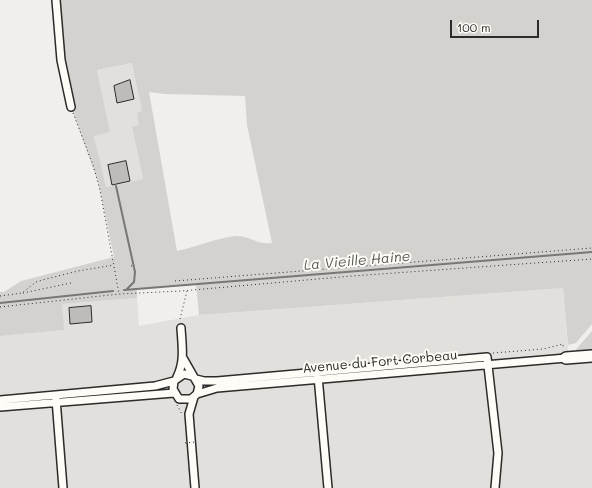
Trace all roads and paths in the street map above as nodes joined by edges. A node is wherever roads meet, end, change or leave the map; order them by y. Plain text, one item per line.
1 (56, 0) edge
2 (71, 107) joint
3 (592, 248) edge
4 (592, 259) edge
5 (115, 265) junction
6 (135, 265) dead end
7 (130, 266) dead end
8 (175, 282) dead end
9 (71, 283) dead end
10 (187, 291) junction
11 (22, 293) junction
12 (119, 294) junction
13 (0, 296) edge
14 (0, 307) edge
15 (180, 319) dead end
16 (181, 328) dead end
17 (592, 356) edge
18 (184, 358) junction
19 (566, 358) joint
20 (487, 361) junction
21 (318, 376) junction
22 (194, 377) junction
23 (175, 379) junction
24 (174, 393) junction
25 (195, 395) junction
26 (180, 398) junction
27 (56, 399) junction
28 (0, 400) edge
29 (0, 407) edge
30 (189, 414) junction
31 (196, 442) dead end
32 (185, 443) dead end
33 (63, 488) edge
34 (195, 488) edge
35 (328, 488) edge
36 (495, 488) edge

1 - 2 street
2 - 5 path
3 - 8 path
4 - 10 path
5 - 11 path
5 - 12 path
6 - 7 path
9 - 11 path
10 - 12 path
10 - 15 path
11 - 13 path
12 - 14 path
16 - 18 street
17 - 19 highway
18 - 22 street
18 - 23 street
19 - 20 street, Avenue du Fort Corbeau
20 - 21 street, Avenue du Fort Corbeau
20 - 36 street
21 - 22 street, Avenue du Fort Corbeau
21 - 25 street, Avenue du Fort Corbeau
21 - 35 street
22 - 23 street
22 - 25 street
23 - 24 street
23 - 27 street
24 - 26 street
24 - 27 street
25 - 26 street
25 - 30 street
26 - 30 street
27 - 28 street
27 - 29 street
27 - 33 street
30 - 34 street
31 - 32 path, bridge

